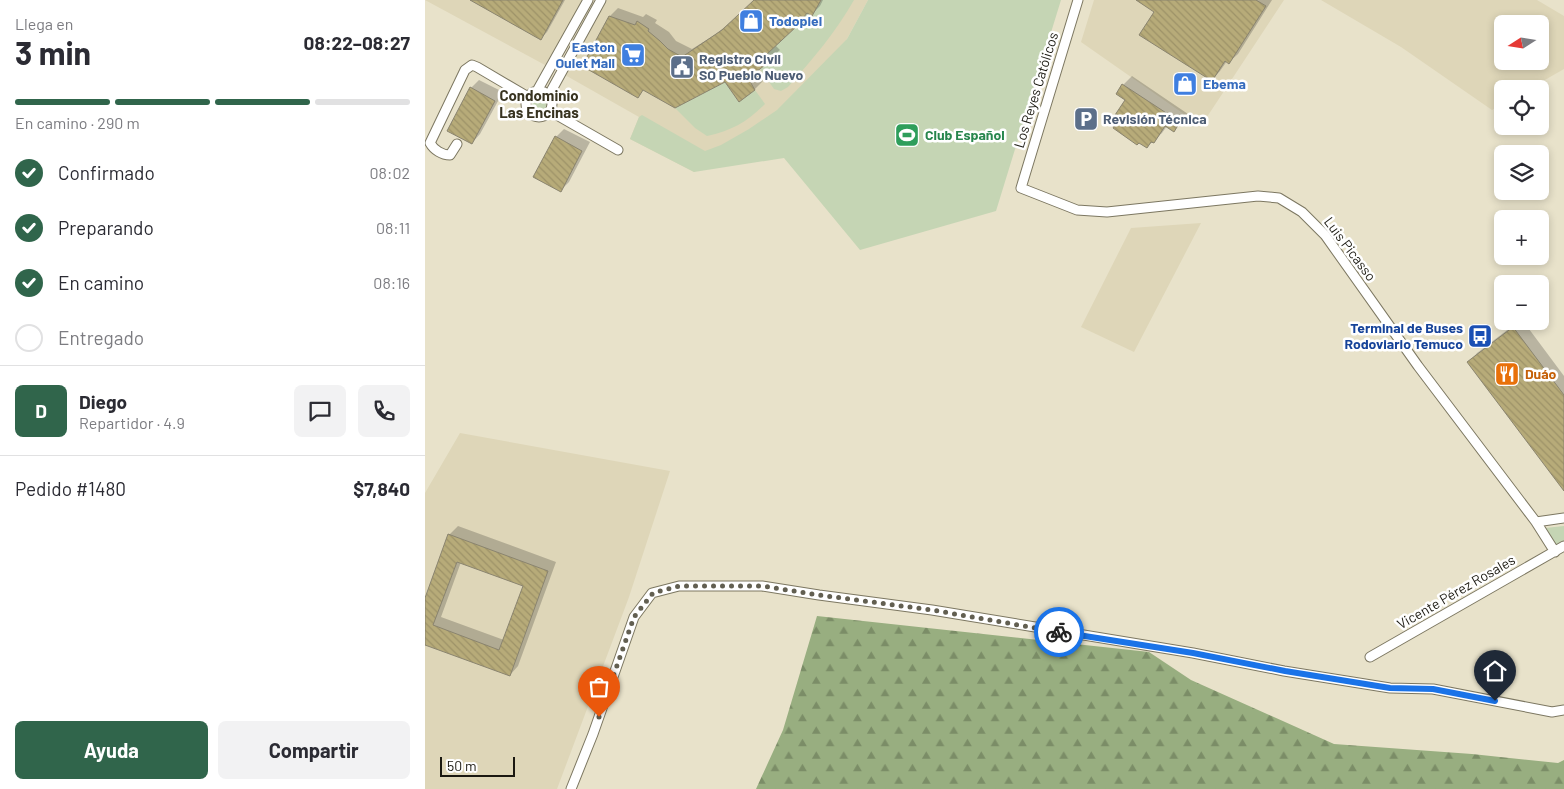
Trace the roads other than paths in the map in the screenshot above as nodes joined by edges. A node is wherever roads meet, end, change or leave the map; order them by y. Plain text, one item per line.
1 (588, 0) edge
2 (601, 0) edge
3 (1078, 0) edge
4 (537, 91) junction
5 (549, 95) junction
6 (528, 97) junction
7 (550, 111) junction
8 (457, 144) dead end
9 (618, 150) dead end
10 (1021, 188) joint
11 (1564, 518) edge
12 (1536, 522) junction
13 (1564, 546) edge
14 (1555, 552) junction
15 (1370, 657) dead end
16 (1564, 710) edge
17 (571, 789) edge

1 - 4 street
2 - 5 street
3 - 10 street, Los Reyes Católicos
4 - 5 street
4 - 6 street
5 - 7 street
6 - 7 street
6 - 8 street
7 - 9 street
10 - 12 street, Luis Picasso
11 - 12 street
12 - 14 street
13 - 14 street, Vicente Pérez Rosales
14 - 15 street, Vicente Pérez Rosales
16 - 17 street

